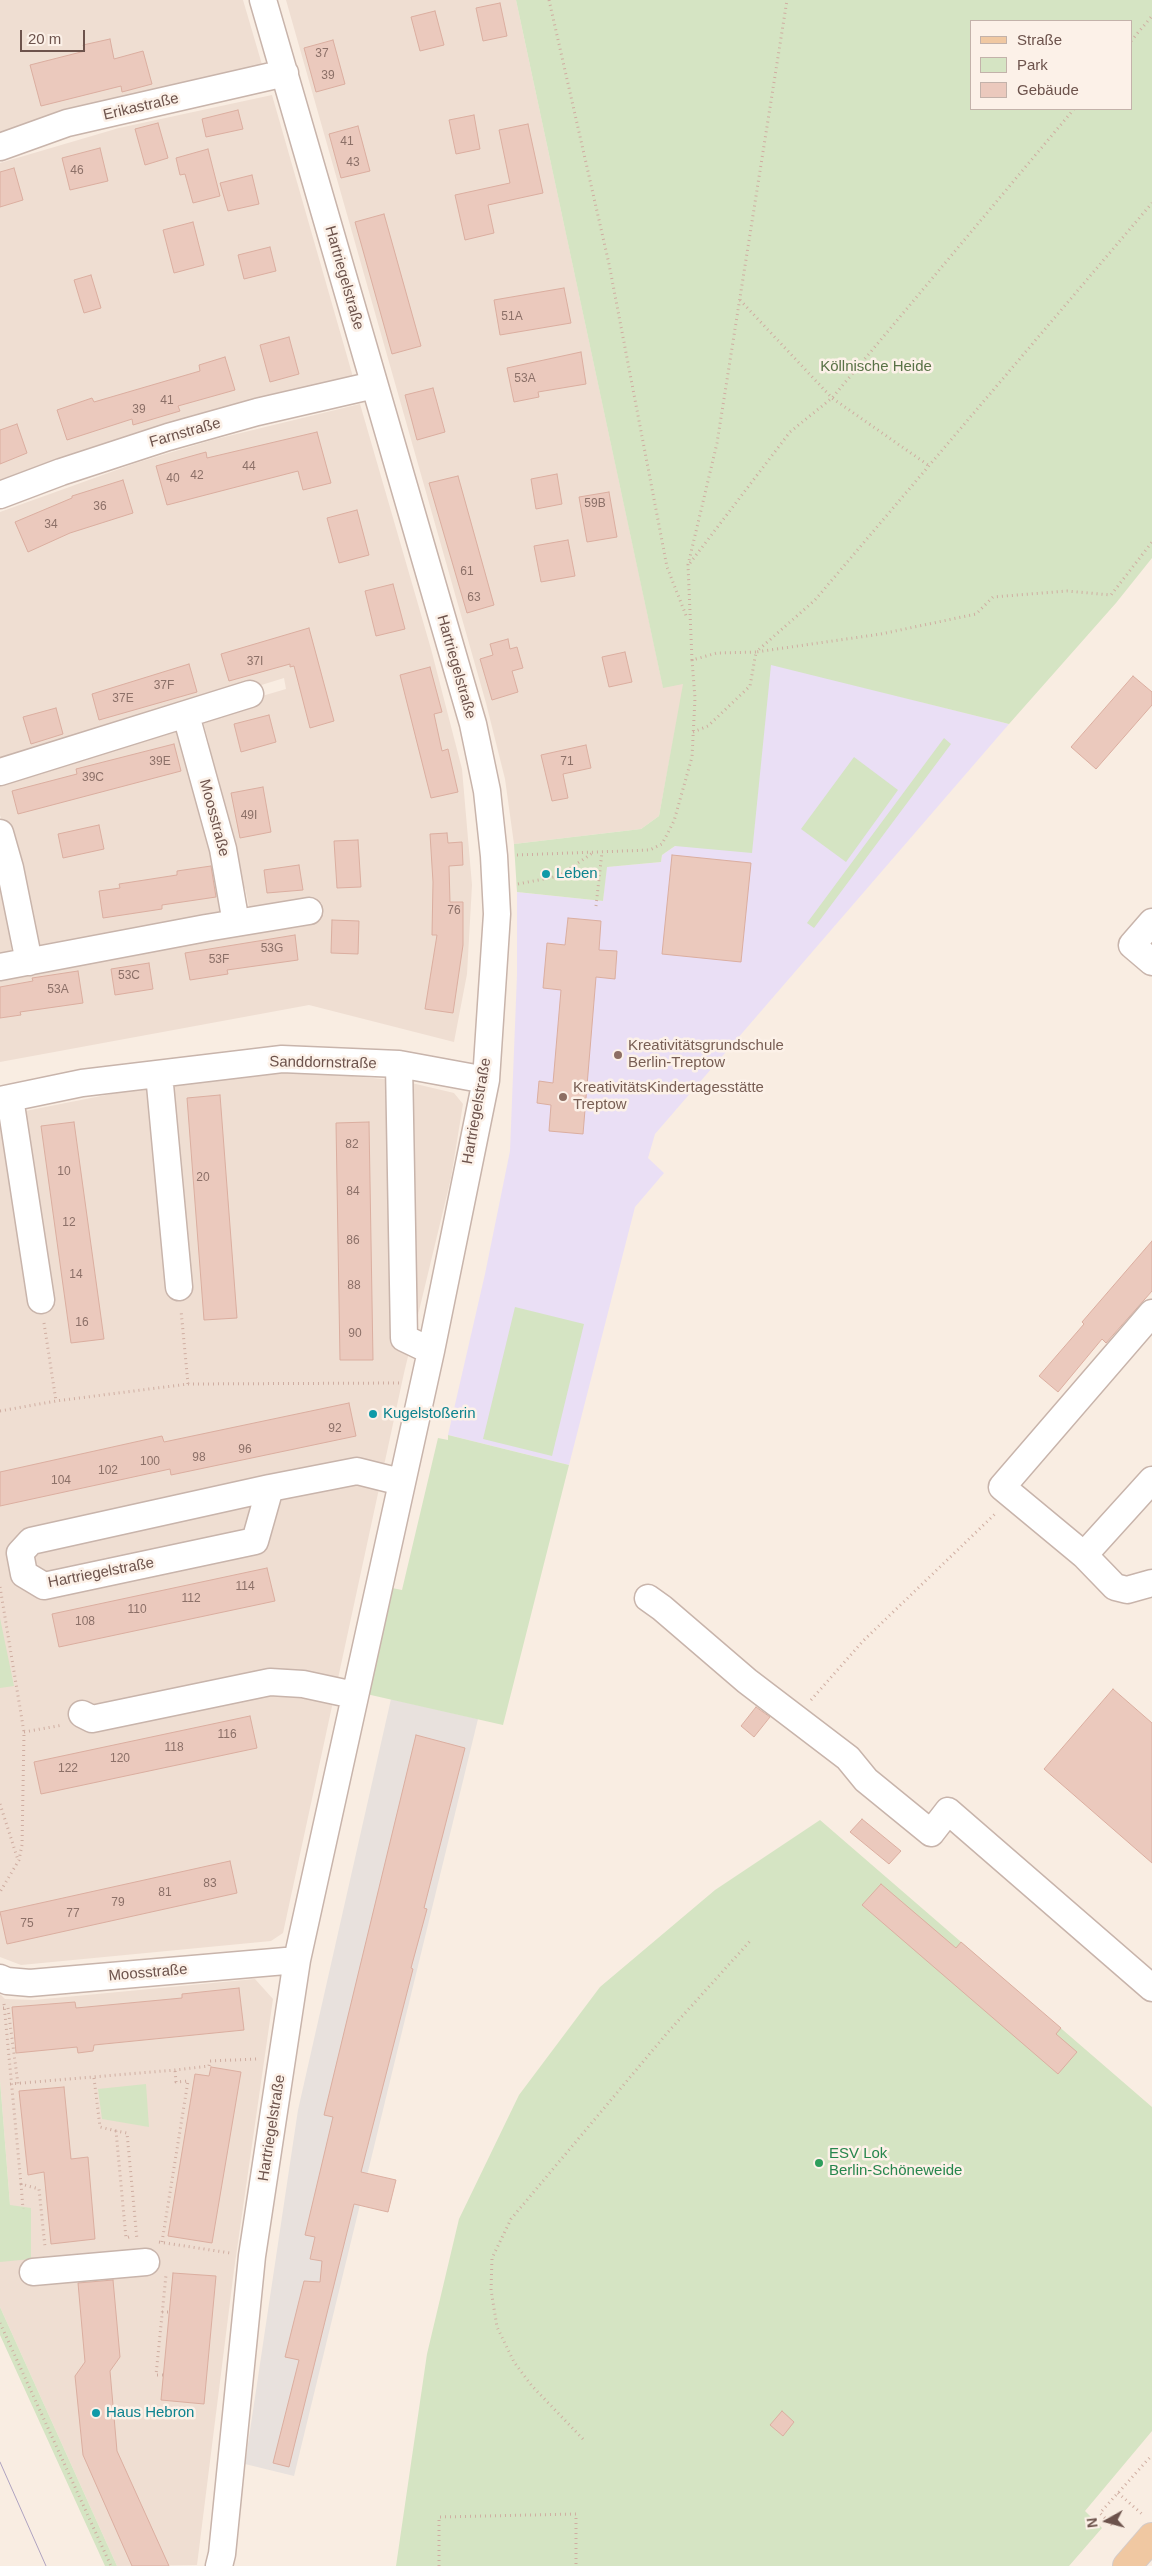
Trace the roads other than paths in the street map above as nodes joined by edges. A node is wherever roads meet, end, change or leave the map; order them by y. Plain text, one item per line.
1 (263, 0) edge
2 (285, 73) junction
3 (0, 147) edge
4 (374, 385) junction
5 (0, 495) edge
6 (250, 694) dead end
7 (186, 714) junction
8 (0, 772) edge
9 (0, 833) edge
10 (309, 911) dead end
11 (1152, 922) edge
12 (236, 923) junction
13 (29, 962) junction
14 (1152, 962) edge
15 (0, 967) edge
16 (399, 1064) junction
17 (160, 1074) junction
18 (486, 1080) junction
19 (5, 1099) edge
20 (179, 1287) road end
21 (40, 1300) road end
22 (1152, 1313) edge
23 (431, 1351) junction
24 (1152, 1480) edge
25 (402, 1482) junction
26 (270, 1488) junction
27 (1084, 1555) junction
28 (1152, 1583) edge
29 (648, 1598) dead end
30 (354, 1695) junction
31 (87, 1716) road end
32 (297, 1960) junction
33 (4, 1979) edge
34 (1152, 1988) edge
35 (153, 2255) road end
36 (39, 2262) road end
37 (1149, 2527) edge
38 (219, 2566) edge
39 (1127, 2566) edge

1 - 2 street, Hartriegelstraße
2 - 3 street, Erikastraße
2 - 4 street, Hartriegelstraße
4 - 5 street, Farnstraße
4 - 18 street, Hartriegelstraße
6 - 7 street
7 - 8 street
7 - 12 street, Moosstraße
9 - 13 street
10 - 12 street
11 - 14 street
12 - 13 street
13 - 15 street
16 - 17 street, Sanddornstraße
16 - 18 street, Sanddornstraße
16 - 23 street
17 - 19 street, Sanddornstraße
17 - 20 street
18 - 23 street, Hartriegelstraße
19 - 21 street, Sanddornstraße
22 - 27 street
23 - 25 street, Hartriegelstraße
24 - 27 street
25 - 26 street, Hartriegelstraße
25 - 30 street, Hartriegelstraße
26 - 26 street, Hartriegelstraße
27 - 28 street
29 - 34 street
30 - 31 street
30 - 32 street, Hartriegelstraße
32 - 33 street, Moosstraße
32 - 38 street, Hartriegelstraße
35 - 36 street
37 - 39 main road

